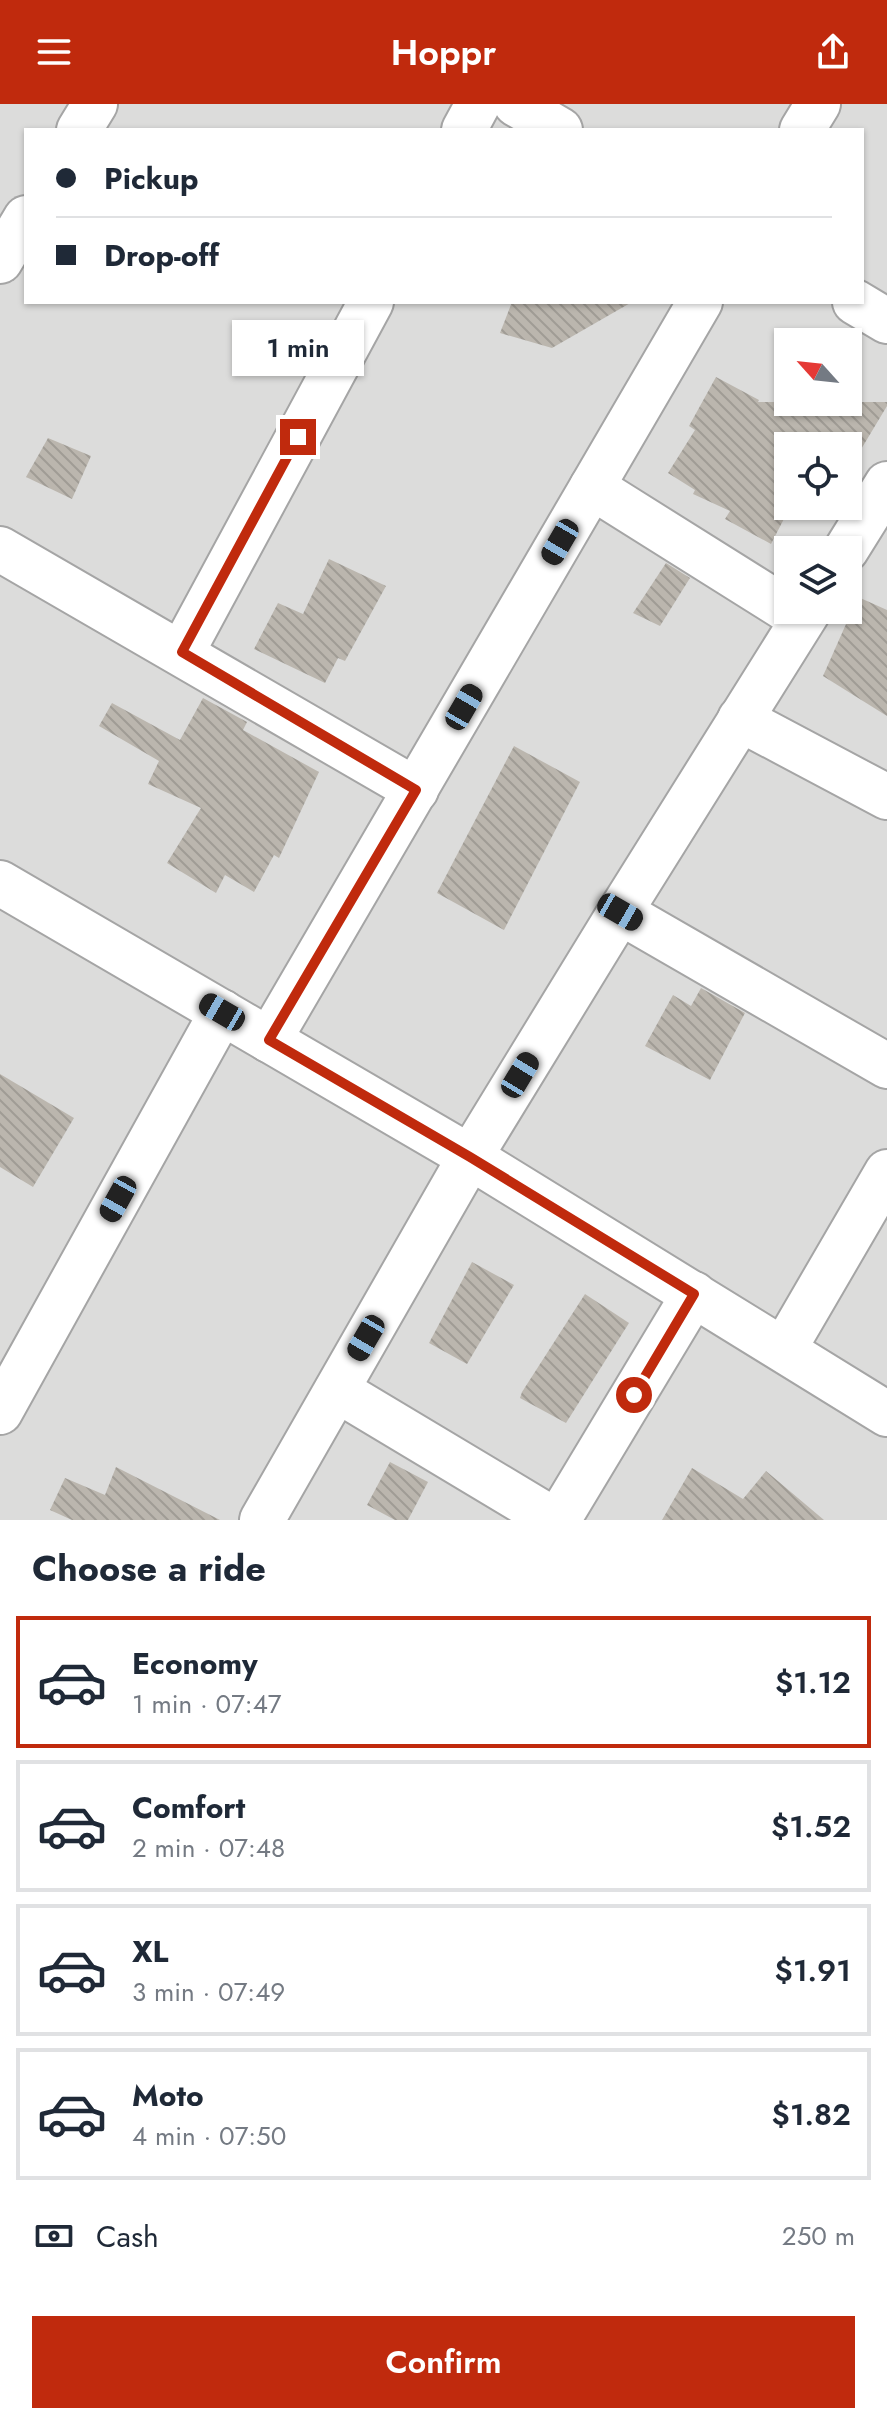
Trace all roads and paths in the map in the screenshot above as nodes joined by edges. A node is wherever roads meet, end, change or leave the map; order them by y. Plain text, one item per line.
1 (95, 104) edge
2 (478, 104) edge
3 (516, 104) edge
4 (818, 104) edge
5 (80, 128) edge
6 (465, 128) edge
7 (557, 128) edge
8 (803, 128) edge
9 (24, 221) edge
10 (0, 261) edge
11 (370, 304) edge
12 (699, 304) edge
13 (858, 304) edge
14 (887, 321) edge
15 (887, 484) edge
16 (592, 487) junction
17 (855, 536) edge
18 (0, 549) edge
19 (774, 598) edge
20 (791, 624) edge
21 (182, 652) junction
22 (740, 719) junction
23 (416, 790) junction
24 (887, 797) edge
25 (0, 883) edge
26 (620, 912) junction
27 (222, 1012) junction
28 (269, 1040) junction
29 (887, 1066) edge
30 (470, 1157) junction
31 (887, 1172) edge
32 (694, 1294) junction
33 (784, 1349) junction
34 (337, 1390) junction
35 (0, 1412) edge
36 (887, 1414) edge
37 (262, 1520) edge
38 (556, 1520) edge

1 - 5 street
2 - 6 street
3 - 7 street
4 - 8 street
9 - 10 street
11 - 21 street
12 - 16 street
13 - 14 street
15 - 17 street
16 - 19 street
16 - 23 street
18 - 21 street
20 - 22 street
21 - 23 street
22 - 24 street
22 - 26 street
23 - 28 street
25 - 27 street
26 - 29 street
26 - 30 street
27 - 28 street
27 - 35 street
28 - 30 street
30 - 32 street
30 - 34 street
31 - 33 street
32 - 33 street
32 - 38 street
33 - 36 street
34 - 37 street
34 - 38 street

